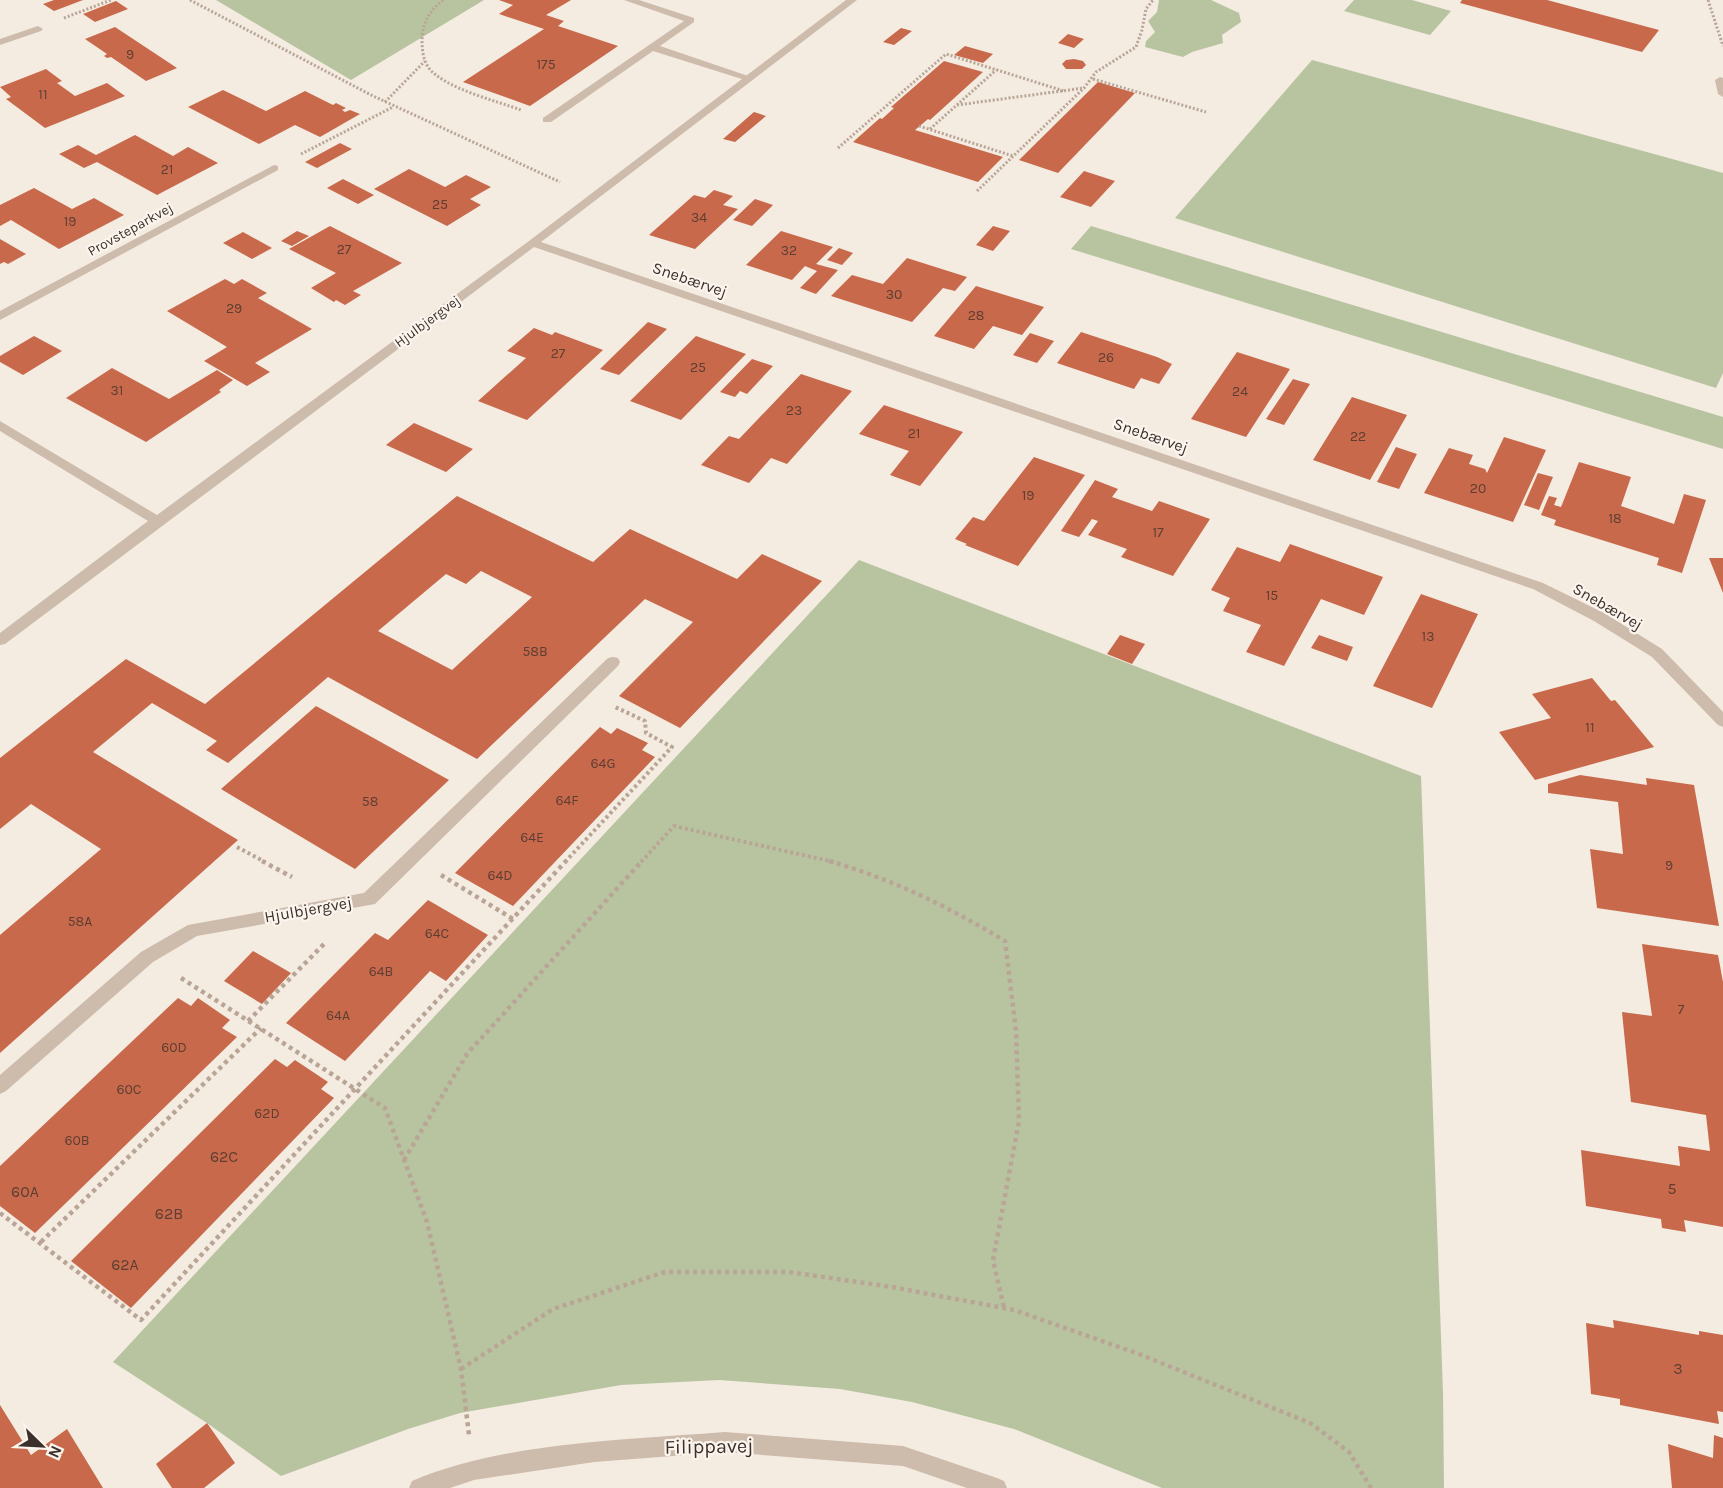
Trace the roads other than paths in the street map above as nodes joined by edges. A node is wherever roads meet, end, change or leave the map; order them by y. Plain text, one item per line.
1 (629, 0) edge
2 (852, 0) edge
3 (38, 28) road end
4 (0, 42) edge
5 (652, 47) junction
6 (749, 78) junction
7 (1720, 80) dead end
8 (1723, 94) edge
9 (547, 120) road end
10 (274, 168) road end
11 (533, 243) junction
12 (0, 316) edge
13 (0, 425) edge
14 (157, 521) junction
15 (0, 640) edge
16 (614, 662) dead end
17 (1723, 721) edge
18 (0, 1086) edge
19 (419, 1488) edge
20 (997, 1488) edge

1 - 5 street
2 - 6 street, Hjulbjergvej
3 - 4 street
5 - 6 street
5 - 9 street
6 - 11 street, Hjulbjergvej
7 - 8 street
10 - 12 street, Provsteparkvej
11 - 14 street, Hjulbjergvej
11 - 17 street, Snebærvej
13 - 14 street
14 - 15 street, Hjulbjergvej
16 - 18 street, Hjulbjergvej
19 - 20 street, Filippavej

